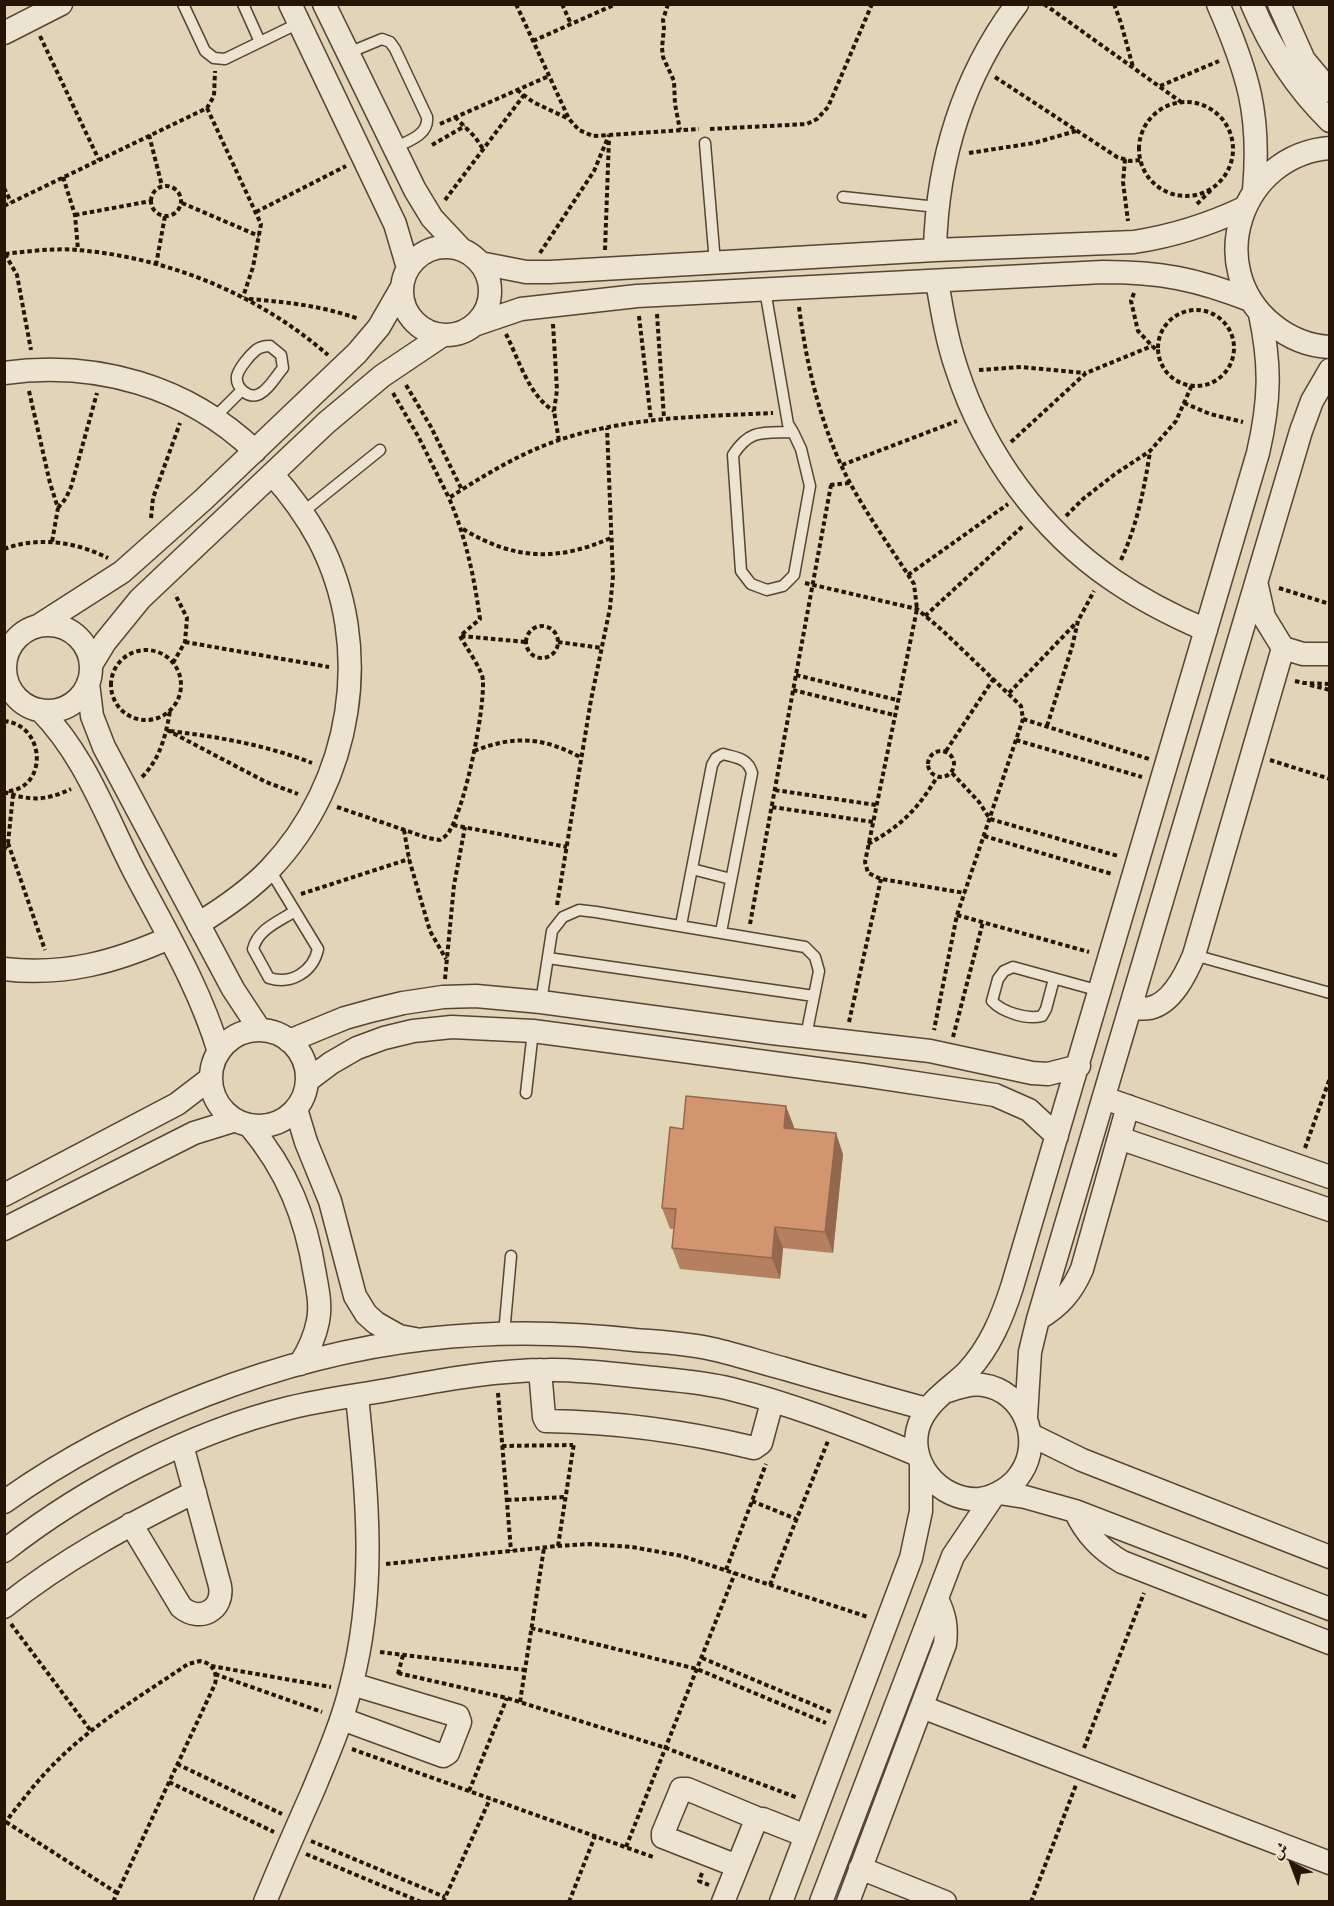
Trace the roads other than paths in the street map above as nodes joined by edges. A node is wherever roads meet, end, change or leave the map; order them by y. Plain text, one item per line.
1 (61, 4) edge
2 (183, 4) edge
3 (243, 4) edge
4 (324, 4) edge
5 (1017, 4) edge
6 (1218, 4) edge
7 (1252, 4) edge
8 (1280, 4) edge
9 (294, 14) edge
10 (4, 33) edge
11 (260, 42) junction
12 (348, 53) junction
13 (1329, 92) edge
14 (1329, 121) edge
15 (705, 143) dead end
16 (394, 148) junction
17 (1329, 148) edge
18 (843, 197) dead end
19 (1249, 199) junction
20 (937, 207) junction
21 (461, 249) junction
22 (935, 250) junction
23 (480, 263) junction
24 (715, 263) junction
25 (405, 278) junction
26 (937, 281) junction
27 (765, 290) junction
28 (1255, 307) junction
29 (474, 325) junction
30 (443, 335) junction
31 (1329, 347) edge
32 (1329, 370) edge
33 (21, 371) edge
34 (242, 390) junction
35 (214, 418) junction
36 (793, 432) junction
37 (380, 450) dead end
38 (255, 451) junction
39 (272, 474) junction
40 (303, 512) junction
41 (1257, 581) junction
42 (38, 626) junction
43 (1206, 630) junction
44 (11, 640) edge
45 (1283, 648) junction
46 (1329, 654) edge
47 (89, 674) junction
48 (4, 704) edge
49 (35, 708) junction
50 (692, 869) junction
51 (270, 870) junction
52 (731, 879) junction
53 (295, 911) junction
54 (198, 924) junction
55 (681, 926) junction
56 (721, 932) junction
57 (169, 938) junction
58 (1194, 955) junction
59 (548, 958) junction
60 (4, 969) edge
61 (1054, 979) junction
62 (1100, 991) junction
63 (1329, 993) edge
64 (814, 996) junction
65 (541, 1002) junction
66 (1131, 1008) junction
67 (260, 1030) junction
68 (532, 1031) junction
69 (806, 1036) junction
70 (289, 1041) junction
71 (219, 1052) junction
72 (1079, 1066) junction
73 (212, 1078) junction
74 (307, 1080) junction
75 (526, 1093) dead end
76 (1104, 1098) junction
77 (1128, 1106) junction
78 (296, 1109) junction
79 (242, 1122) junction
80 (1057, 1136) junction
81 (1119, 1138) junction
82 (1329, 1177) edge
83 (4, 1196) edge
84 (1329, 1210) edge
85 (4, 1229) edge
86 (511, 1256) dead end
87 (1038, 1319) junction
88 (504, 1334) junction
89 (425, 1339) junction
90 (300, 1364) junction
91 (540, 1370) junction
92 (948, 1391) junction
93 (357, 1396) junction
94 (772, 1402) junction
95 (927, 1409) junction
96 (1028, 1426) junction
97 (182, 1445) junction
98 (919, 1459) junction
99 (195, 1492) junction
100 (997, 1494) junction
101 (4, 1502) edge
102 (1075, 1511) junction
103 (131, 1524) junction
104 (4, 1551) edge
105 (1329, 1557) edge
106 (937, 1599) junction
107 (4, 1607) edge
108 (1329, 1609) edge
109 (1329, 1643) edge
110 (351, 1687) junction
111 (922, 1707) junction
112 (342, 1719) junction
113 (759, 1819) junction
114 (806, 1836) junction
115 (1329, 1863) edge
116 (737, 1866) junction
117 (860, 1868) junction
118 (265, 1902) edge
119 (723, 1902) edge
120 (781, 1902) edge
121 (821, 1902) edge
122 (848, 1902) edge
123 (945, 1902) edge

1 - 10 street
2 - 11 lane
3 - 11 lane
4 - 12 street
5 - 20 street
6 - 19 street
7 - 14 street
8 - 13 street
9 - 11 lane
9 - 25 street
12 - 16 street
12 - 16 lane
15 - 24 lane
16 - 21 street
17 - 19 street
18 - 20 lane
19 - 22 street
19 - 28 street
20 - 22 street
21 - 23 street
21 - 25 street
22 - 24 street
23 - 24 street
23 - 29 street
25 - 30 street
25 - 38 street
26 - 27 street
26 - 28 street
26 - 43 street
27 - 29 street
27 - 36 lane
28 - 31 street
28 - 43 street
29 - 30 street
30 - 39 street
32 - 41 street
33 - 35 street
34 - 34 lane
34 - 35 lane
35 - 38 street
36 - 36 lane
37 - 40 lane
38 - 42 street
39 - 40 street
39 - 47 street
40 - 51 street
41 - 45 street
41 - 66 street
42 - 44 street
42 - 47 street
43 - 62 street
44 - 49 street
45 - 46 street
45 - 58 street
47 - 49 street
47 - 54 street
48 - 49 street
49 - 57 street
50 - 52 lane
50 - 52 lane
50 - 55 lane
51 - 53 lane
51 - 54 street
52 - 56 lane
53 - 53 lane
54 - 67 street
55 - 56 lane
55 - 59 lane
56 - 64 lane
57 - 60 street
57 - 71 street
58 - 63 lane
58 - 66 street
59 - 64 lane
59 - 65 lane
61 - 61 lane
61 - 62 lane
62 - 72 street
64 - 69 lane
65 - 69 street
65 - 70 street
66 - 76 street
67 - 70 street
67 - 71 street
68 - 74 street
68 - 75 lane
68 - 80 street
69 - 72 street
70 - 74 street
71 - 73 street
72 - 80 street
73 - 79 street
73 - 83 street
74 - 78 street
76 - 77 street
76 - 87 street
77 - 81 street
77 - 82 street
78 - 79 street
78 - 89 street
79 - 85 street
79 - 90 street
80 - 92 street
81 - 84 street
81 - 87 street
86 - 88 lane
87 - 96 street
88 - 89 street
88 - 95 street
89 - 90 street
90 - 101 street
91 - 93 street
91 - 94 street
91 - 94 street
92 - 95 street
92 - 96 street
93 - 97 street
93 - 110 street
94 - 98 street
95 - 98 street
96 - 100 street
96 - 105 street
97 - 99 street
97 - 104 street
98 - 100 street
98 - 114 street
99 - 103 street
99 - 103 street
100 - 102 street
100 - 106 street
102 - 108 street
102 - 109 street
103 - 107 street
106 - 111 street
106 - 121 street
110 - 112 street
110 - 112 street
111 - 115 street
111 - 117 street
112 - 118 street
113 - 114 street
113 - 116 street
113 - 116 street
114 - 120 street
116 - 119 street
117 - 122 street
117 - 123 street

